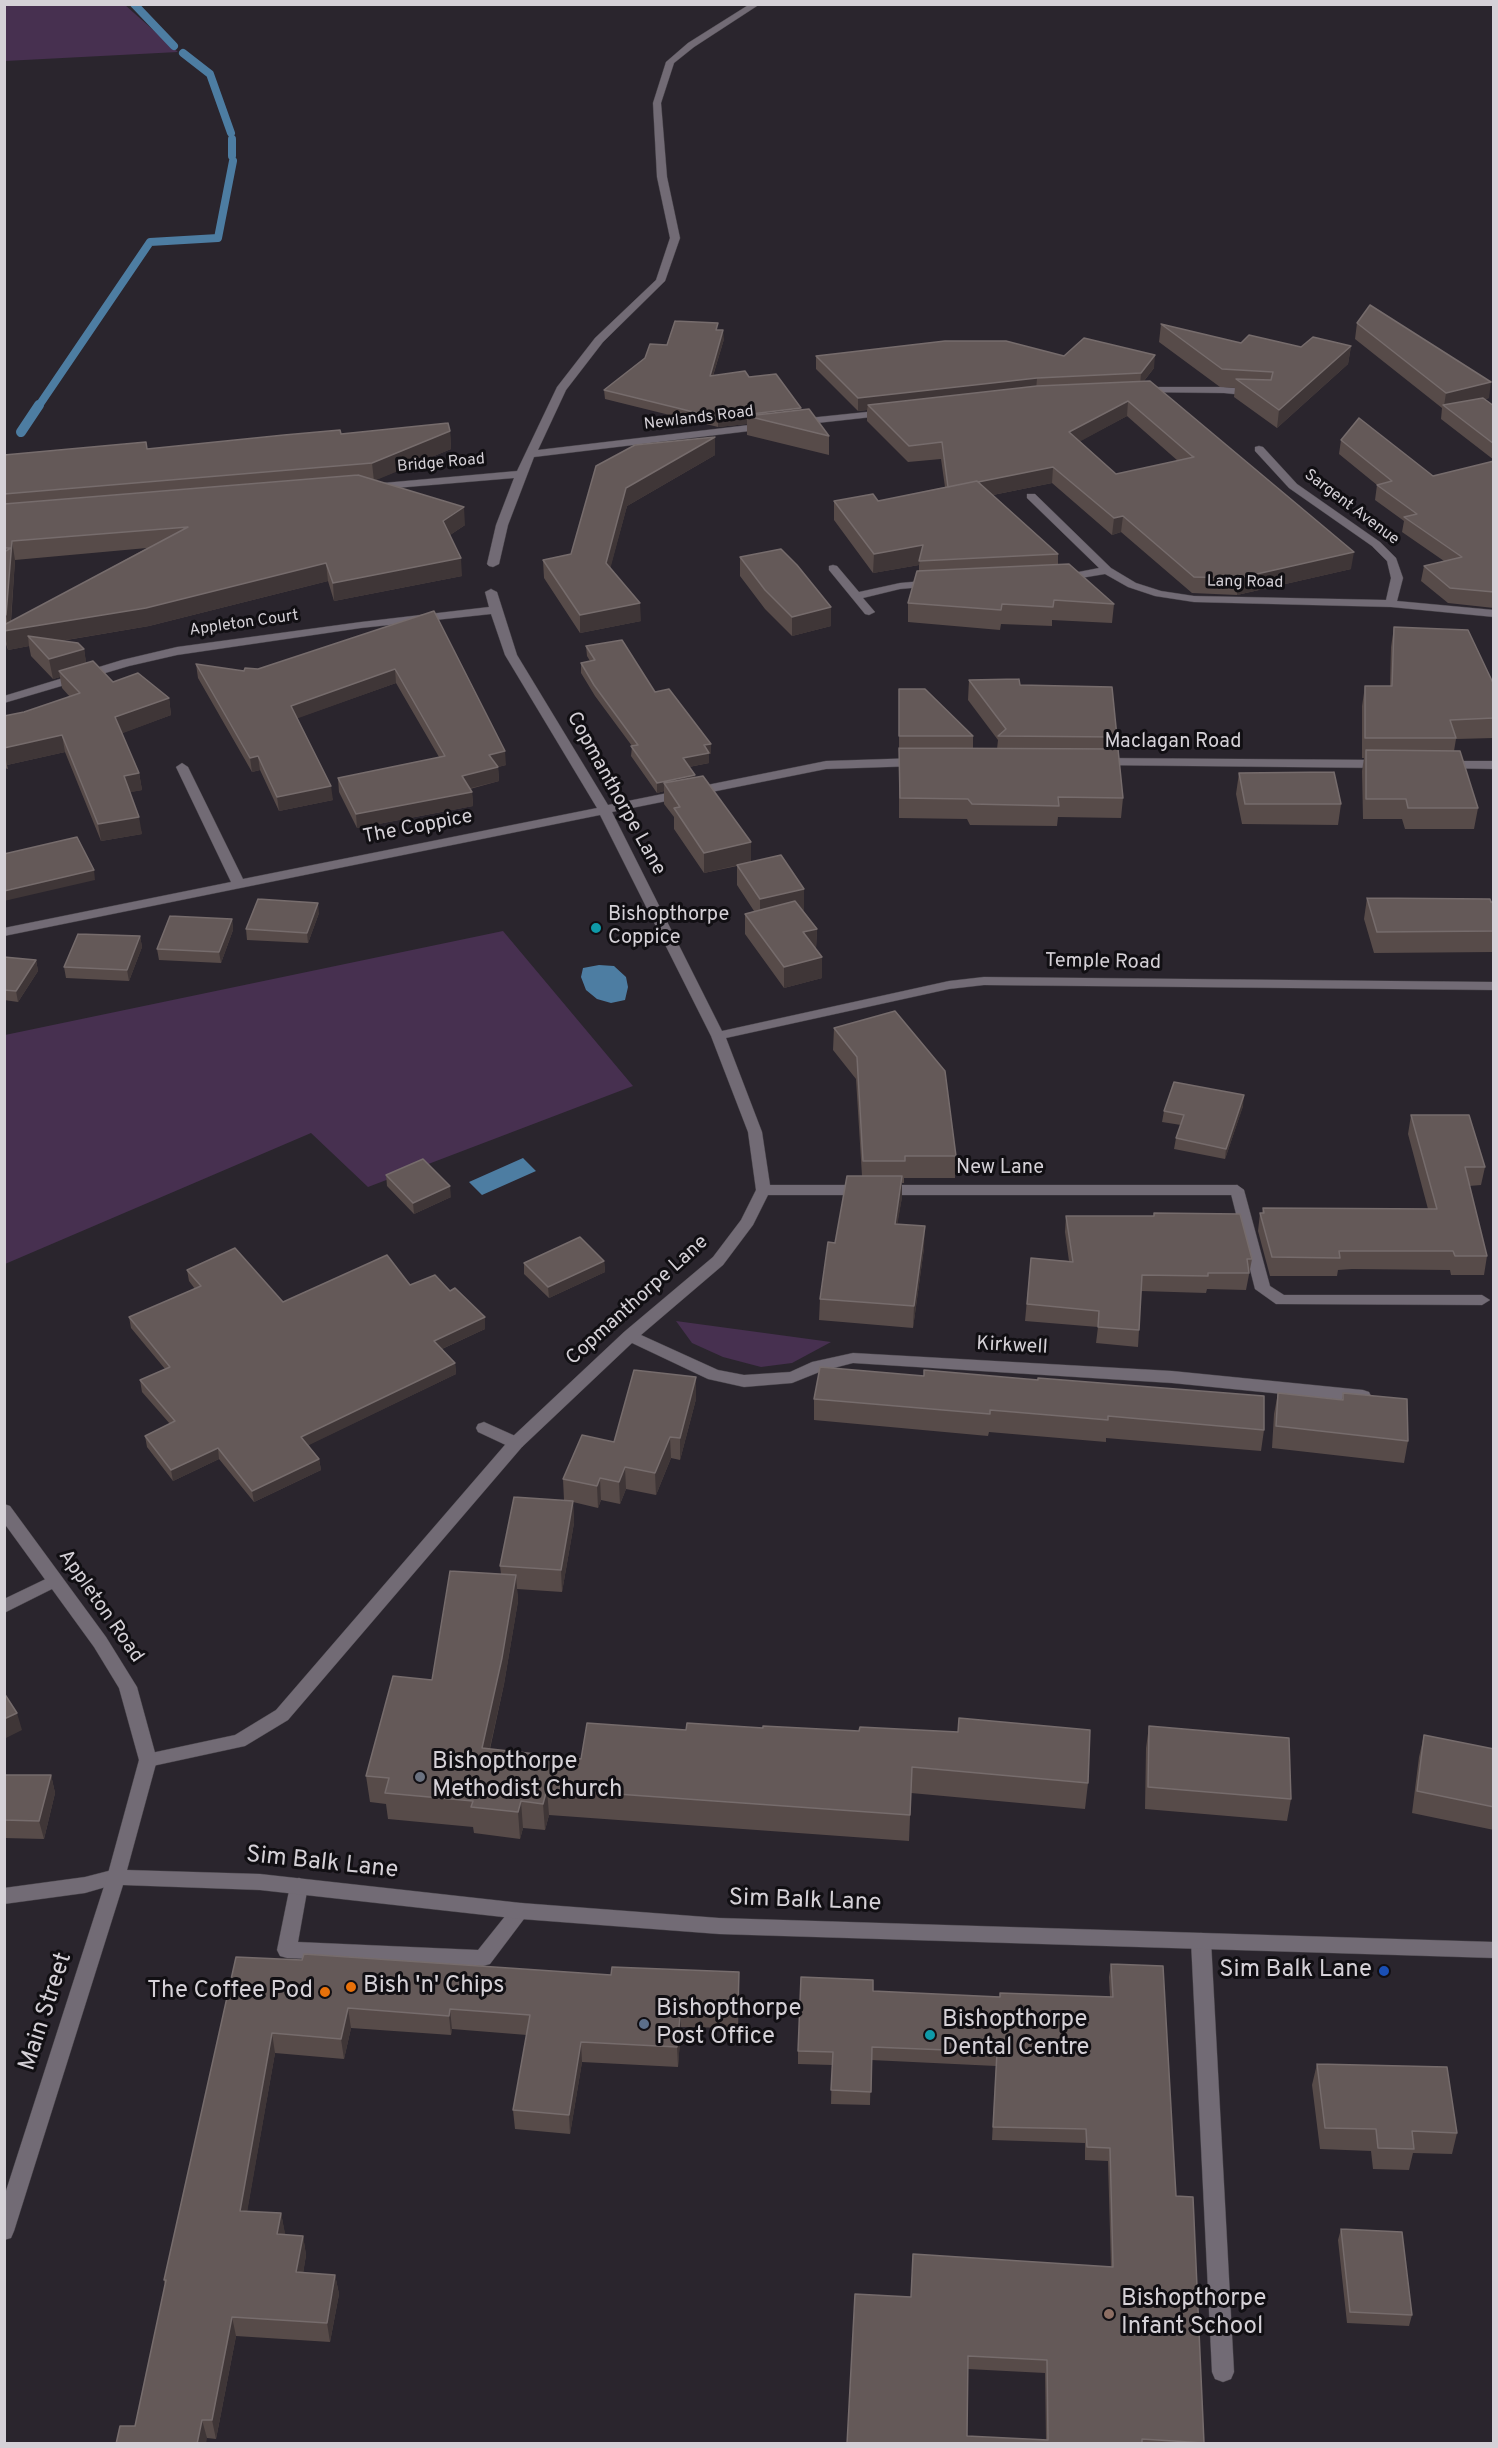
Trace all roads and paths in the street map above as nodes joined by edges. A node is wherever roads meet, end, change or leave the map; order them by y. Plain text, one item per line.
1 (756, 4) edge
2 (1127, 391) edge
3 (1265, 394) edge
4 (893, 412) edge
5 (789, 423) edge
6 (777, 425) edge
7 (1259, 449) dead end
8 (531, 454) junction
9 (521, 474) junction
10 (357, 488) edge
11 (1031, 496) dead end
12 (493, 564) dead end
13 (833, 568) dead end
14 (1107, 570) junction
15 (1046, 579) edge
16 (949, 582) edge
17 (491, 592) dead end
18 (856, 596) junction
19 (1391, 604) junction
20 (495, 610) junction
21 (869, 612) dead end
22 (1494, 614) edge
23 (4, 700) edge
24 (929, 762) edge
25 (1082, 762) edge
26 (1398, 764) edge
27 (1433, 765) edge
28 (1494, 765) edge
29 (182, 767) dead end
30 (605, 811) junction
31 (239, 884) junction
32 (4, 932) edge
33 (1494, 987) edge
34 (718, 1036) junction
35 (763, 1190) junction
36 (1482, 1300) dead end
37 (630, 1336) junction
38 (1378, 1398) edge
39 (484, 1428) dead end
40 (516, 1443) junction
41 (4, 1510) edge
42 (54, 1581) junction
43 (4, 1607) edge
44 (148, 1760) junction
45 (116, 1877) junction
46 (299, 1886) junction
47 (4, 1896) edge
48 (521, 1911) junction
49 (1201, 1941) junction
50 (1494, 1950) edge
51 (4, 2231) edge
52 (1223, 2372) dead end

1 - 8 street
2 - 3 street
4 - 5 street
6 - 8 street, Newlands Road
7 - 19 street, Sargent Avenue
8 - 9 street
9 - 10 street, Bridge Road
9 - 12 street
11 - 14 street, Lang Road
13 - 18 street
14 - 15 street
14 - 19 street, Lang Road
16 - 18 street
17 - 20 street, Copmanthorpe Lane
18 - 21 street
19 - 22 street, Lang Road
20 - 23 street, Appleton Court
20 - 30 street, Copmanthorpe Lane
24 - 30 street
25 - 26 street, Maclagan Road
27 - 28 street
29 - 31 street
30 - 31 street, The Coppice
30 - 34 street, Copmanthorpe Lane
31 - 32 street, The Coppice
33 - 34 street, Temple Road
34 - 35 street, Copmanthorpe Lane
35 - 36 street, New Lane
35 - 37 street, Copmanthorpe Lane
37 - 38 street, Kirkwell
37 - 40 street, Copmanthorpe Lane
39 - 40 street
40 - 44 street, Copmanthorpe Lane
41 - 42 street, Appleton Road
42 - 43 street
42 - 44 street, Appleton Road
44 - 45 street
45 - 46 street, Sim Balk Lane
45 - 47 street, Sim Balk Lane
45 - 51 street, Main Street
46 - 48 street, Sim Balk Lane
46 - 48 street
48 - 49 street, Sim Balk Lane
49 - 50 street, Sim Balk Lane
49 - 52 street

